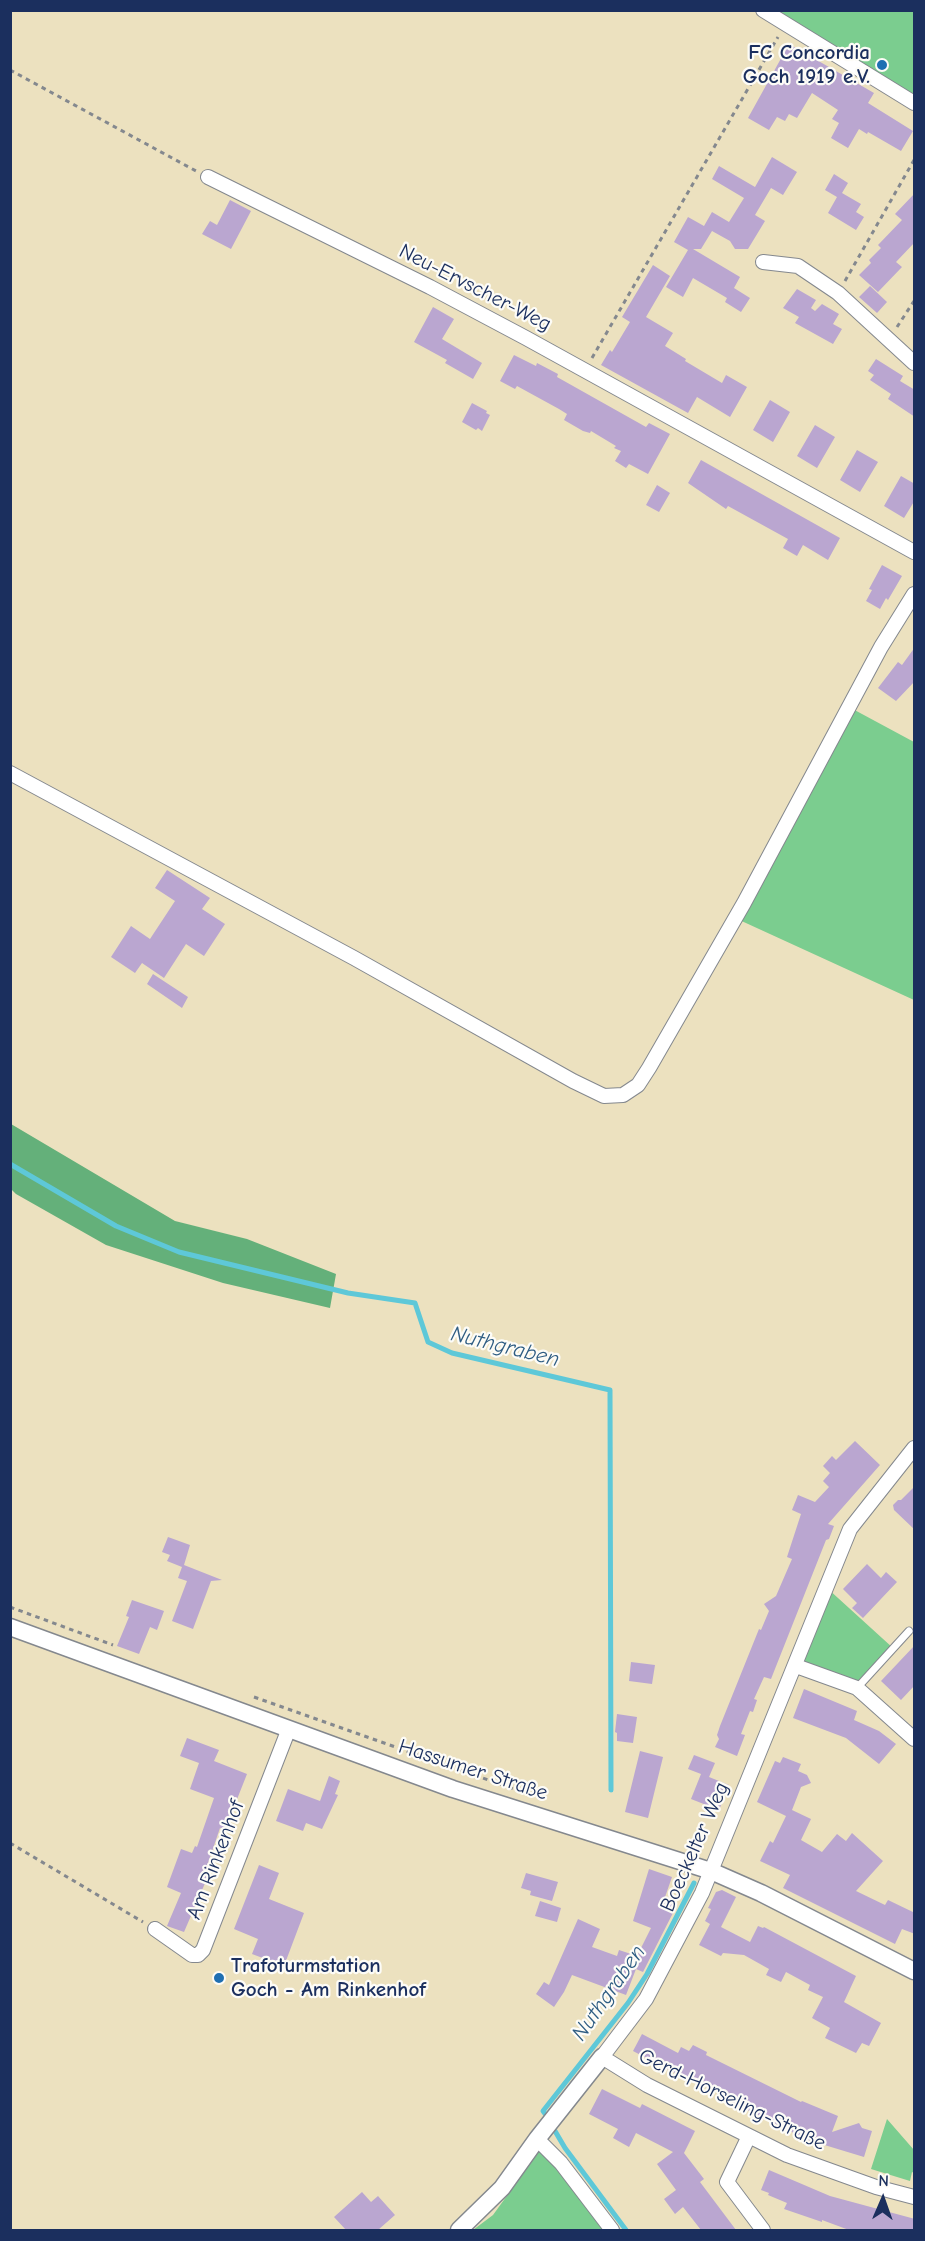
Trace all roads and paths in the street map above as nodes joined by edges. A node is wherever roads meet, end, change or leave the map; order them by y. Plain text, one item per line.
1 (763, 10) edge
2 (785, 26) junction
3 (10, 70) edge
4 (915, 103) edge
5 (915, 160) edge
6 (208, 177) joint
7 (763, 262) dead end
8 (838, 293) junction
9 (915, 301) edge
10 (889, 338) junction
11 (915, 363) edge
12 (585, 370) junction
13 (915, 552) edge
14 (915, 594) edge
15 (10, 773) edge
16 (914, 1449) edge
17 (10, 1627) edge
18 (909, 1631) dead end
19 (796, 1666) junction
20 (857, 1688) junction
21 (288, 1731) junction
22 (915, 1739) edge
23 (10, 1843) edge
24 (711, 1871) junction
25 (155, 1929) joint
26 (915, 1971) edge
27 (602, 2057) junction
28 (749, 2136) junction
29 (537, 2139) junction
30 (915, 2197) edge
31 (459, 2230) edge
32 (612, 2230) edge
33 (763, 2230) edge

1 - 2 street
2 - 4 street
2 - 12 path
3 - 6 path
5 - 8 path
6 - 12 street, Neu-Ervscher-Weg
7 - 8 street
8 - 10 street
9 - 10 path
10 - 11 street
12 - 13 street, Neu-Ervscher-Weg
14 - 15 street
16 - 19 street, Boeckelter Weg
17 - 21 street, Hassumer Straße
18 - 20 lane
19 - 20 street
19 - 24 street, Boeckelter Weg
20 - 22 street
21 - 24 street, Hassumer Straße
21 - 25 street, Am Rinkenhof
23 - 25 path
24 - 26 street, Hassumer Straße
24 - 27 street, Boeckelter Weg
27 - 28 street, Gerd-Horseling-Straße
27 - 29 street, Boeckelter Weg
28 - 30 street, Gerd-Horseling-Straße
28 - 33 street
29 - 31 street, Boeckelter Weg
29 - 32 street

